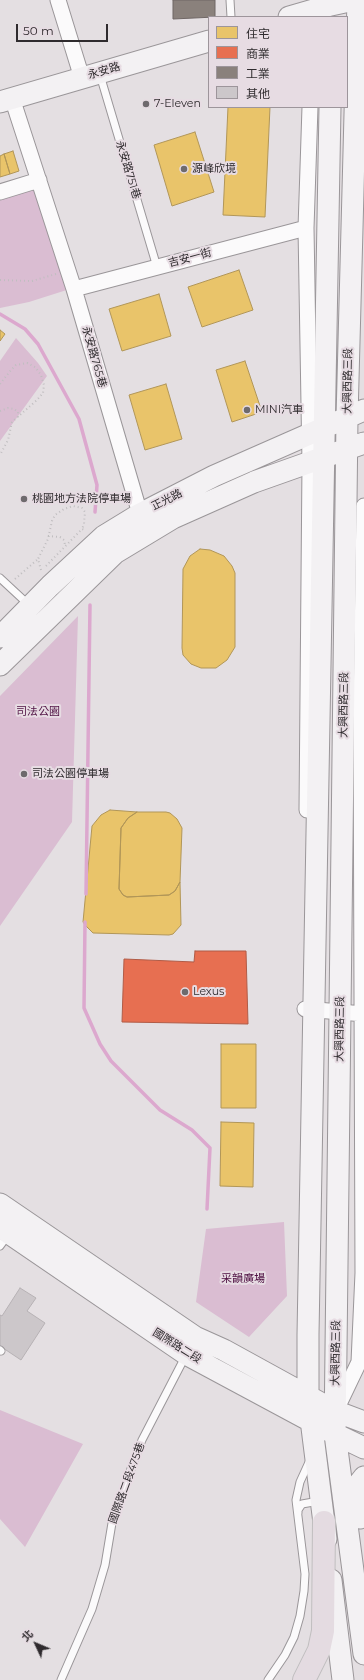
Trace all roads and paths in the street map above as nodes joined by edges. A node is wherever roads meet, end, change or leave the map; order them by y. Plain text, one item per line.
1 (58, 0) edge
2 (230, 0) edge
3 (354, 0) edge
4 (358, 0) edge
5 (364, 6) edge
6 (330, 8) edge
7 (231, 16) edge
8 (294, 16) edge
9 (208, 41) edge
10 (90, 75) junction
11 (6, 100) edge
12 (310, 108) edge
13 (330, 108) edge
14 (39, 180) junction
15 (0, 192) edge
16 (306, 228) junction
17 (157, 267) junction
18 (62, 272) dead end
19 (0, 280) edge
20 (74, 290) junction
21 (0, 384) edge
22 (0, 411) edge
23 (356, 414) edge
24 (18, 418) junction
25 (317, 431) junction
26 (356, 446) edge
27 (0, 449) edge
28 (4, 449) junction
29 (0, 455) edge
30 (317, 460) junction
31 (364, 506) edge
32 (140, 514) junction
33 (82, 529) junction
34 (85, 530) dead end
35 (147, 534) junction
36 (48, 536) junction
37 (65, 546) junction
38 (38, 560) junction
39 (0, 578) edge
40 (7, 584) junction
41 (30, 606) junction
42 (0, 637) edge
43 (0, 665) edge
44 (363, 715) edge
45 (309, 1010) junction
46 (340, 1012) junction
47 (363, 1014) edge
48 (4, 1225) edge
49 (364, 1273) edge
50 (190, 1345) junction
51 (308, 1396) junction
52 (335, 1410) junction
53 (312, 1421) junction
54 (364, 1422) edge
55 (335, 1434) junction
56 (315, 1448) junction
57 (364, 1448) edge
58 (364, 1477) edge
59 (321, 1500) junction
60 (298, 1515) junction
61 (324, 1522) junction
62 (364, 1545) edge
63 (364, 1654) edge
64 (61, 1680) edge
65 (268, 1680) edge
66 (304, 1680) edge
67 (343, 1680) edge

1 - 10 street
2 - 7 lane
3 - 6 street
4 - 5 street, 大興西路三段
4 - 23 street, 大興西路三段
6 - 8 street
9 - 10 street, 永安路
10 - 11 street, 永安路
10 - 17 lane, 永安路751巷
11 - 14 street, 永安路765巷
12 - 16 street, 大興西路三段
13 - 25 street, 大興西路三段
14 - 15 street
14 - 20 street, 永安路765巷
16 - 17 street, 吉安一街
16 - 25 street, 大興西路三段
17 - 20 street, 吉安一街
18 - 19 path
20 - 32 street, 永安路765巷
21 - 24 path
22 - 24 path
23 - 25 street, 正光路
23 - 26 street, 大興西路三段
24 - 28 path
25 - 30 street, 大興西路三段
25 - 32 street, 正光路
26 - 30 street, 正光路
26 - 46 street, 大興西路三段
27 - 28 path
28 - 29 path
30 - 35 street, 正光路
30 - 45 street, 大興西路三段
31 - 44 street, 大興西路三段
32 - 35 street, 永安路765巷
32 - 41 street, 正光路
33 - 34 path
33 - 36 path
33 - 37 path
35 - 43 street, 正光路
36 - 37 path
36 - 38 path
37 - 38 path
38 - 40 path
39 - 40 lane
40 - 41 lane
41 - 42 street, 正光路
44 - 47 street, 大興西路三段
45 - 46 street
45 - 51 street, 大興西路三段
46 - 47 street
46 - 52 street, 大興西路三段
47 - 49 street, 大興西路三段
48 - 50 street, 國際路二段
49 - 52 street, 大興西路三段
50 - 51 street, 國際路二段
50 - 53 street, 國際路二段
50 - 64 lane, 國際路二段475巷
51 - 52 street, 國際路二段
51 - 53 street, 大興西路三段
52 - 54 street, 國際路二段
52 - 55 street, 大興西路三段
53 - 55 street, 國際路二段
53 - 56 street, 大興西路三段
55 - 57 street, 國際路二段
55 - 63 street, 大興西路三段
56 - 59 street, 大興西路三段
56 - 60 lane
58 - 62 street
59 - 60 lane
59 - 61 street, 大興西路三段
60 - 65 lane
61 - 66 highway
61 - 67 street, 大興西路三段

